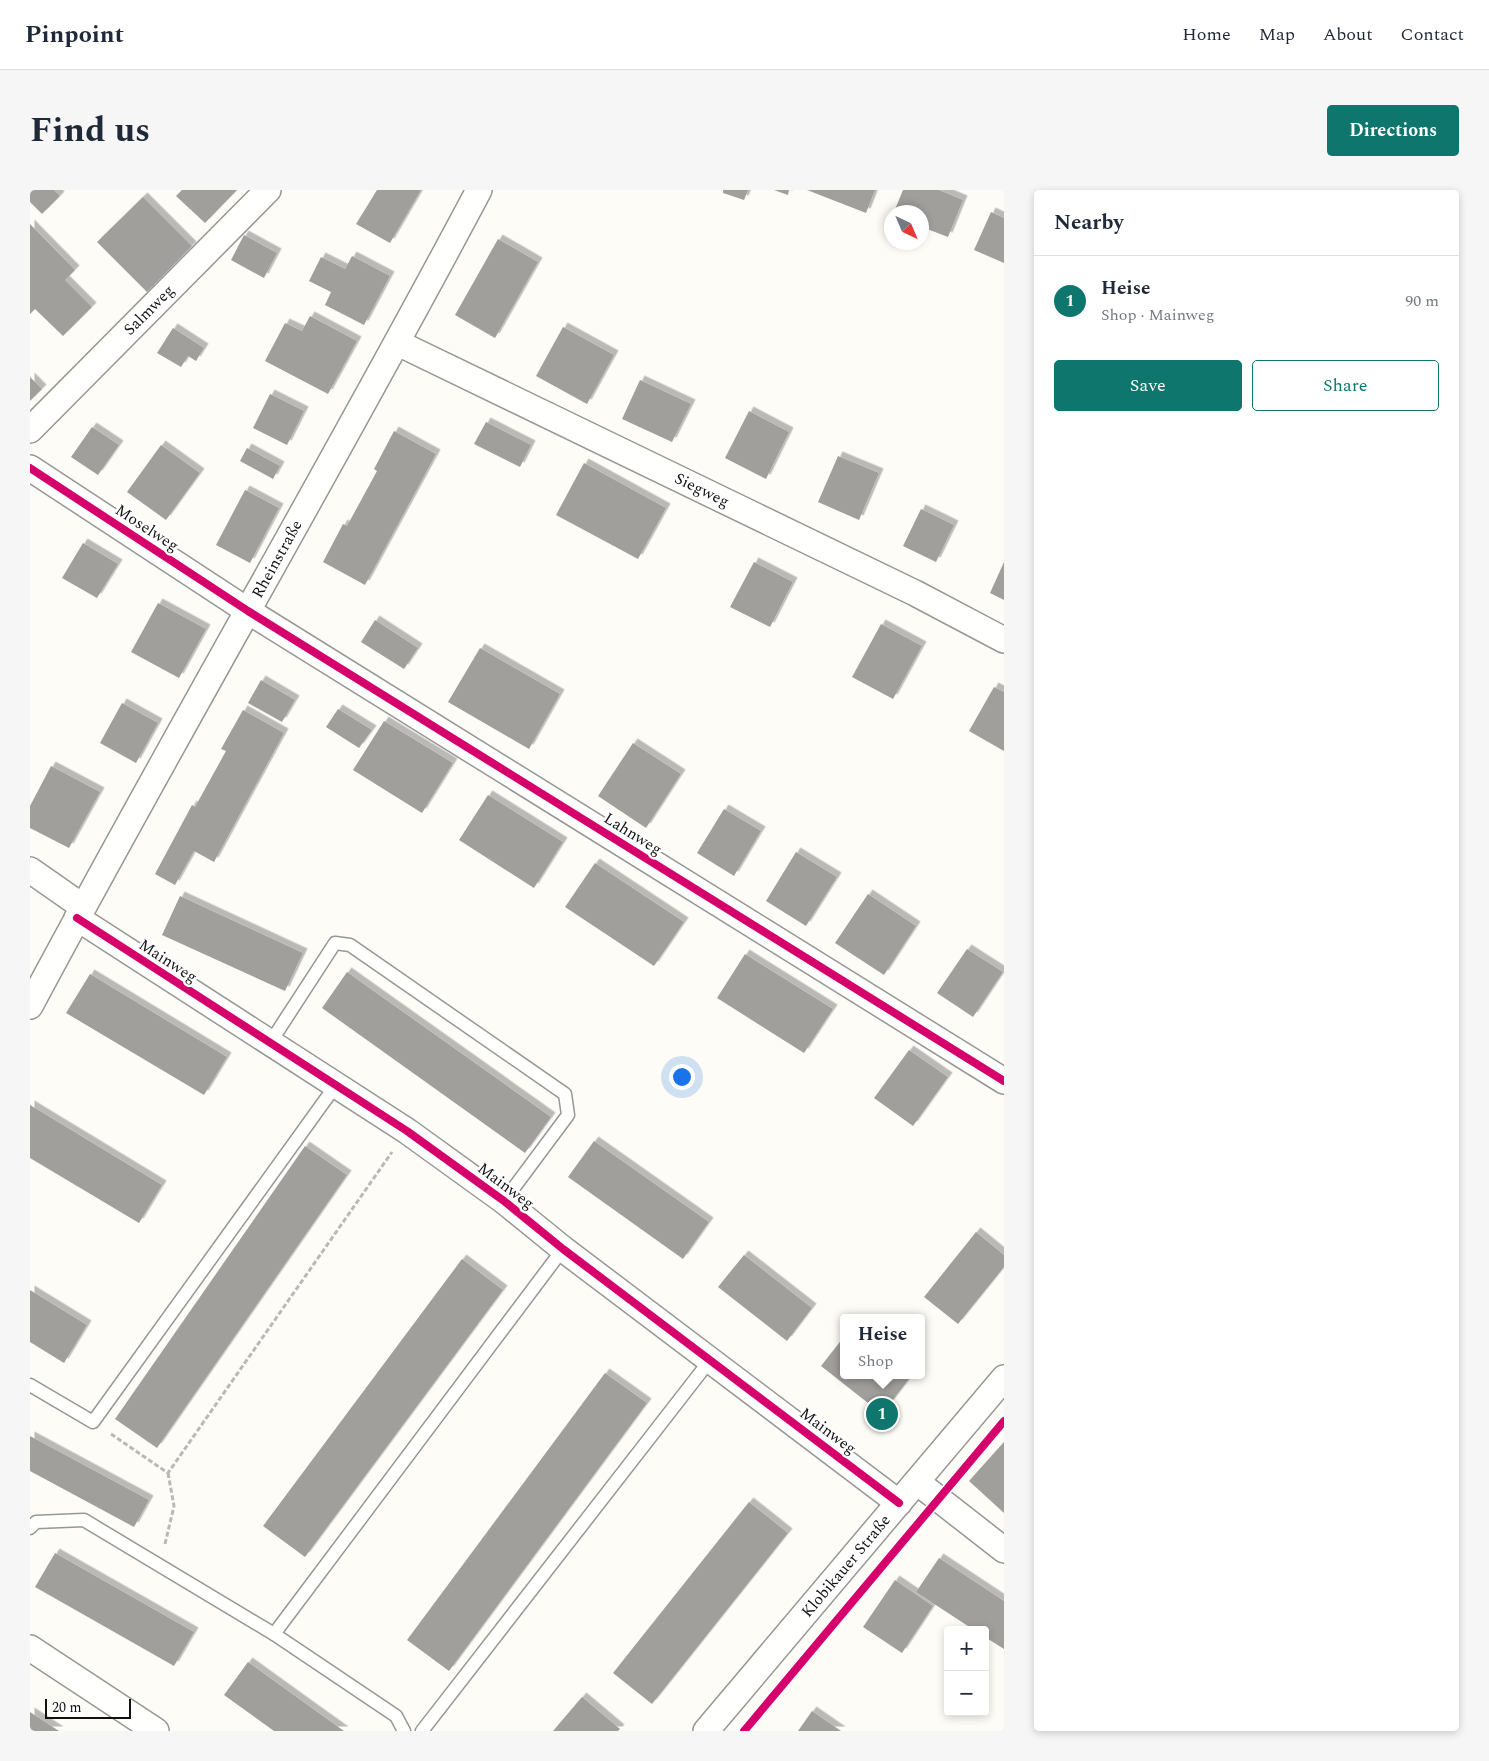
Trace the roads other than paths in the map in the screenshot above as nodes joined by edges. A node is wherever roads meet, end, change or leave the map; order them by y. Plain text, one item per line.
1 (268, 190) edge
2 (480, 190) edge
3 (398, 343) junction
4 (30, 430) edge
5 (30, 468) edge
6 (248, 611) junction
7 (1004, 640) edge
8 (30, 870) edge
9 (80, 913) junction
10 (30, 1006) edge
11 (270, 1043) junction
12 (1004, 1082) edge
13 (336, 1085) junction
14 (504, 1201) junction
15 (562, 1249) junction
16 (711, 1359) junction
17 (1004, 1378) edge
18 (30, 1384) edge
19 (917, 1482) junction
20 (899, 1503) junction
21 (30, 1528) edge
22 (1004, 1550) edge
23 (274, 1634) junction
24 (30, 1648) edge
25 (156, 1731) edge
26 (404, 1731) edge
27 (422, 1731) edge
28 (706, 1731) edge

1 - 4 street, Salmweg
2 - 3 street, Rheinstraße
3 - 6 street, Rheinstraße
3 - 7 street, Siegweg
5 - 6 street, Moselweg
6 - 9 street, Rheinstraße
6 - 12 street, Lahnweg
8 - 9 street, Mainweg
9 - 10 street, Rheinstraße
9 - 11 street, Mainweg
11 - 13 street, Mainweg
11 - 14 lane
13 - 14 street, Mainweg
13 - 18 lane
14 - 15 street, Mainweg
15 - 16 street, Mainweg
15 - 23 lane
16 - 20 street, Mainweg
16 - 27 lane
17 - 19 street, Klobikauer Straße
19 - 20 street, Klobikauer Straße
19 - 22 street
20 - 28 street, Klobikauer Straße
21 - 23 lane
23 - 26 lane
24 - 25 street

